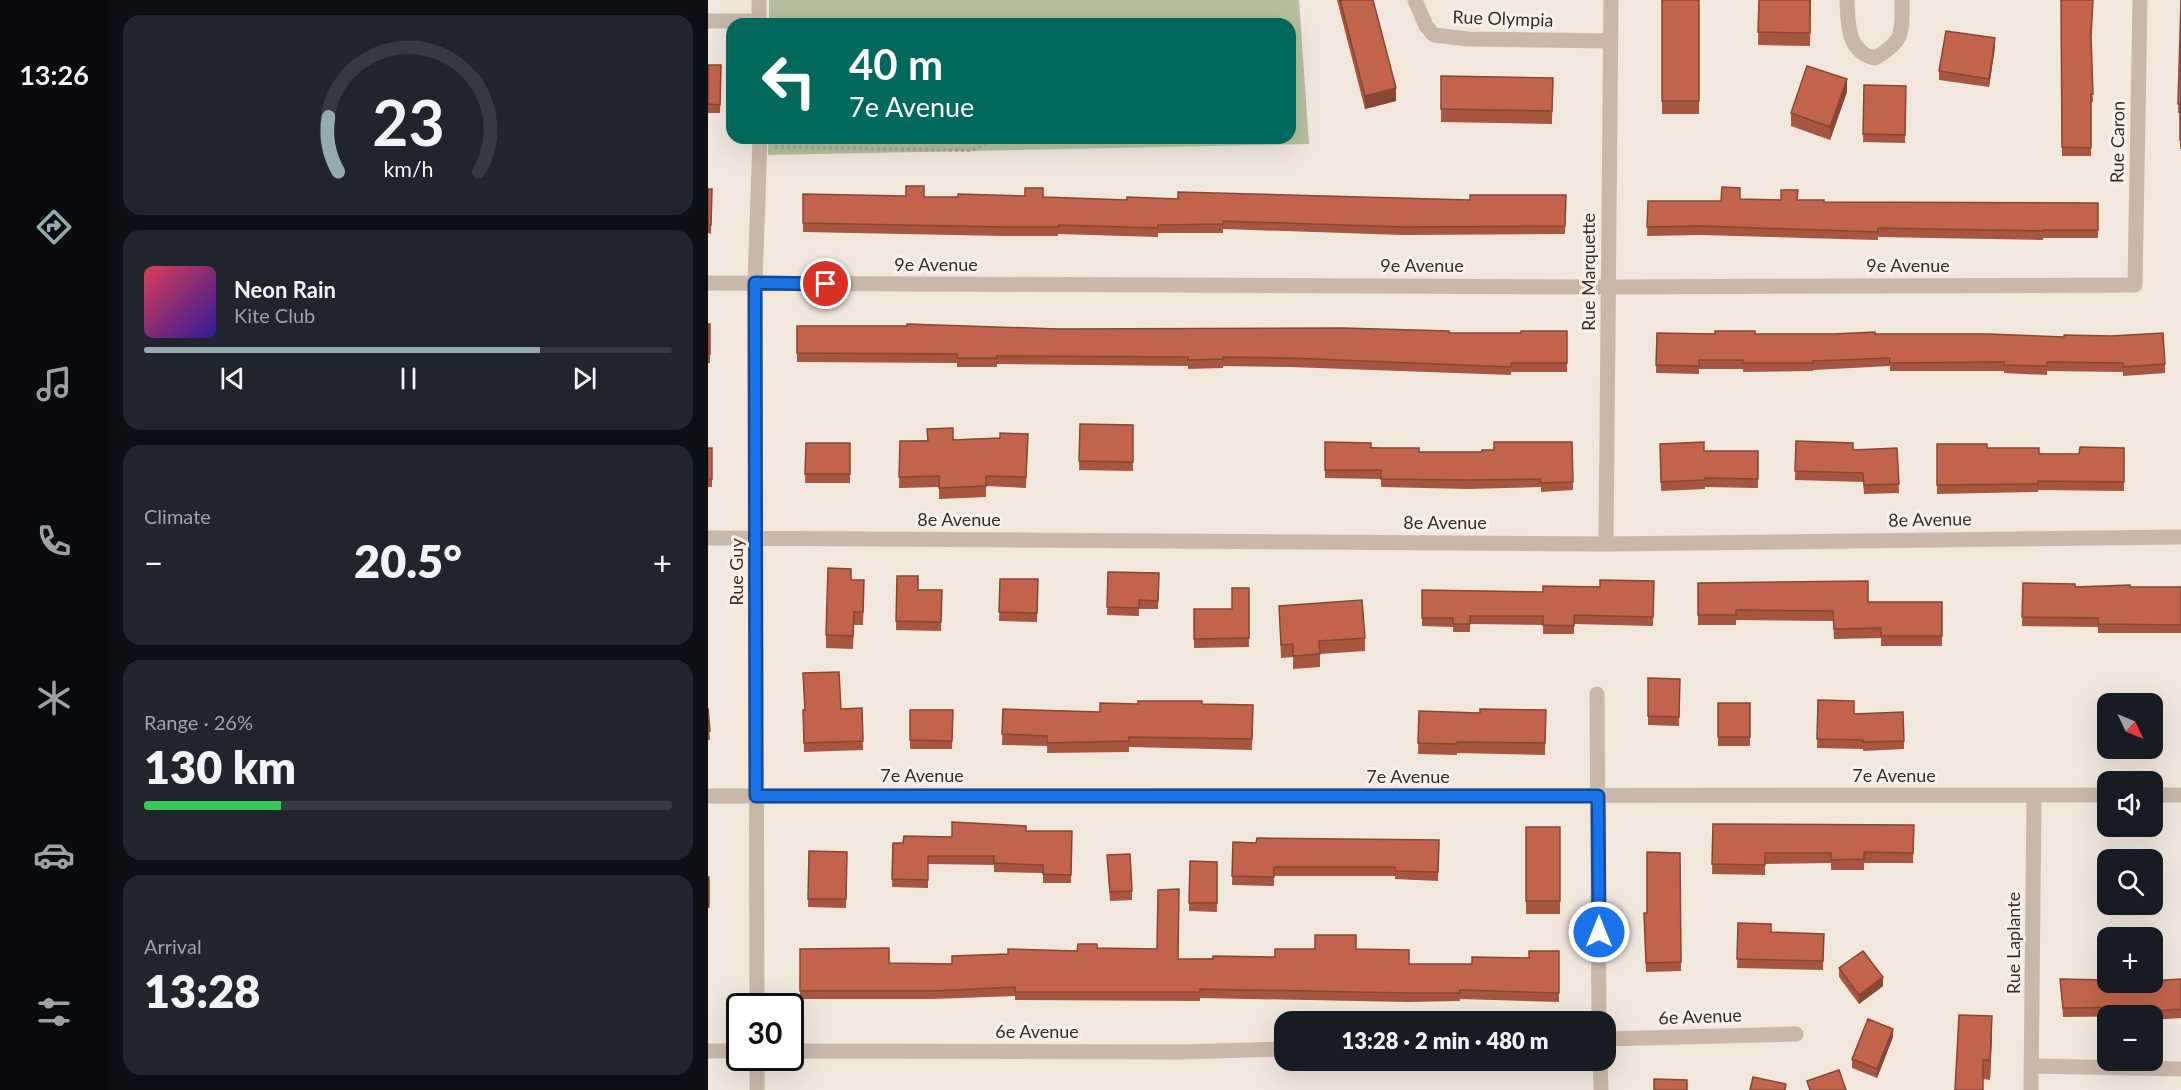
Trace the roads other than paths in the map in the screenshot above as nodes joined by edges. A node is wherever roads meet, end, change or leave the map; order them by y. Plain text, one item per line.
1 (759, 0) edge
2 (1415, 0) edge
3 (1611, 0) edge
4 (1847, 0) edge
5 (1902, 0) edge
6 (2140, 0) edge
7 (759, 18) edge
8 (708, 21) edge
9 (726, 22) edge
10 (1610, 41) junction
11 (760, 144) edge
12 (708, 283) edge
13 (755, 283) junction
14 (2135, 285) joint
15 (1608, 287) junction
16 (2181, 537) edge
17 (708, 538) edge
18 (757, 538) junction
19 (1606, 544) junction
20 (1597, 694) dead end
21 (2034, 795) junction
22 (2097, 795) edge
23 (2163, 795) edge
24 (2181, 795) edge
25 (708, 796) edge
26 (756, 796) junction
27 (1598, 796) junction
28 (757, 993) edge
29 (1599, 1011) edge
30 (1796, 1034) dead end
31 (1616, 1039) edge
32 (1274, 1049) edge
33 (708, 1051) edge
34 (726, 1051) edge
35 (804, 1051) edge
36 (2032, 1066) junction
37 (2181, 1069) edge
38 (757, 1071) edge
39 (1600, 1071) edge
40 (757, 1090) edge
41 (1601, 1090) edge
42 (2031, 1090) edge

1 - 7 street
2 - 10 street, Rue Olympia
3 - 10 street, Rue Marquette
4 - 5 street
6 - 14 street, Rue Caron
8 - 9 street
10 - 15 street, Rue Marquette
11 - 13 street, Rue Guy
12 - 13 street, 9e Avenue
13 - 15 street, 9e Avenue
13 - 18 street, Rue Guy
14 - 15 street, 9e Avenue
15 - 19 street, Rue Marquette
16 - 19 street, 8e Avenue
17 - 18 street, 8e Avenue
18 - 19 street, 8e Avenue
18 - 26 street, Rue Guy
20 - 27 street
21 - 22 street, 7e Avenue
21 - 27 street, 7e Avenue
21 - 36 street, Rue Laplante
23 - 24 street
25 - 26 street, 7e Avenue
26 - 27 street, 7e Avenue
26 - 28 street, Rue Guy
27 - 29 street
30 - 31 street, 6e Avenue
32 - 35 street, 6e Avenue
33 - 34 street
36 - 37 street
36 - 42 street, Rue Laplante
38 - 40 street
39 - 41 street

